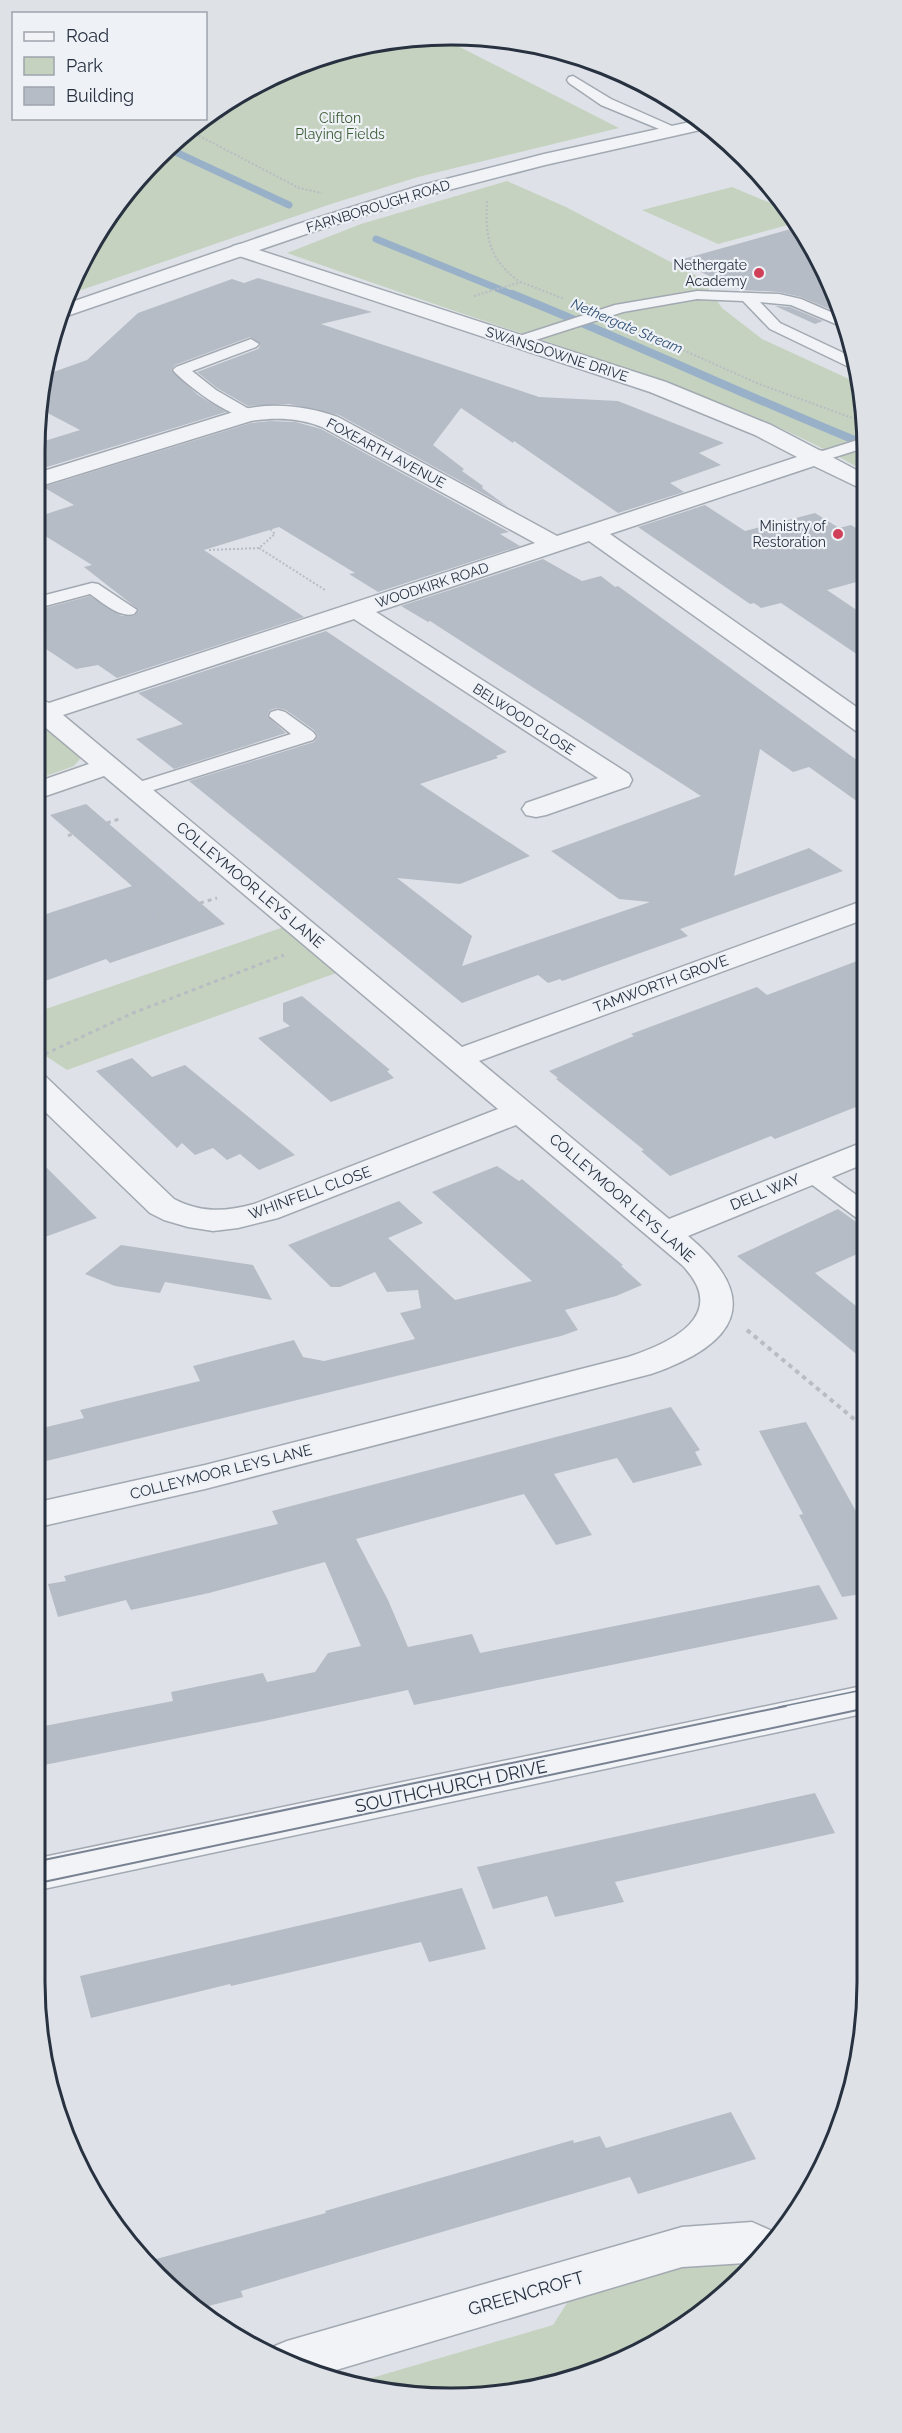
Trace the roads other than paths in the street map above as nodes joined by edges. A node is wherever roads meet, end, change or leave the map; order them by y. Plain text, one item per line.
1 (573, 80) dead end
2 (694, 126) edge
3 (674, 130) junction
4 (240, 250) junction
5 (749, 299) junction
6 (71, 309) edge
7 (835, 320) edge
8 (518, 340) junction
9 (251, 344) dead end
10 (846, 360) edge
11 (248, 415) junction
12 (857, 446) edge
13 (819, 457) junction
14 (45, 478) edge
15 (857, 479) edge
16 (592, 532) junction
17 (555, 544) junction
18 (45, 601) edge
19 (128, 610) dead end
20 (357, 610) junction
21 (45, 706) edge
22 (45, 712) edge
23 (278, 716) dead end
24 (857, 719) edge
25 (108, 766) junction
26 (45, 788) edge
27 (136, 789) junction
28 (536, 809) dead end
29 (857, 912) edge
30 (457, 1059) junction
31 (45, 1080) edge
32 (520, 1112) junction
33 (857, 1155) edge
34 (812, 1173) junction
35 (857, 1207) edge
36 (664, 1233) junction
37 (45, 1513) edge
38 (857, 1702) edge
39 (45, 1873) edge
40 (759, 2246) edge
41 (301, 2359) edge

1 - 3 lane
2 - 3 street, FARNBOROUGH ROAD
3 - 4 street, FARNBOROUGH ROAD
4 - 6 street, FARNBOROUGH ROAD
4 - 8 street, SWANSDOWNE DRIVE
5 - 7 lane
5 - 8 lane
5 - 10 lane
8 - 13 street, SWANSDOWNE DRIVE
9 - 11 lane
11 - 14 street, FOXEARTH AVENUE
11 - 17 street, FOXEARTH AVENUE
12 - 13 lane
13 - 15 street, SWANSDOWNE DRIVE
13 - 16 street, WOODKIRK ROAD
16 - 17 street, WOODKIRK ROAD
16 - 24 street
17 - 20 street, WOODKIRK ROAD
18 - 19 lane
20 - 21 street, WOODKIRK ROAD
20 - 28 street, BELWOOD CLOSE
22 - 25 street, COLLEYMOOR LEYS LANE
23 - 27 lane
25 - 26 street
25 - 27 street, COLLEYMOOR LEYS LANE
27 - 30 street, COLLEYMOOR LEYS LANE
29 - 30 street, TAMWORTH GROVE
30 - 32 street, COLLEYMOOR LEYS LANE
31 - 32 street, WHINFELL CLOSE
32 - 36 street, COLLEYMOOR LEYS LANE
33 - 34 street, DELL WAY
34 - 35 lane
34 - 36 street, DELL WAY
36 - 37 street, COLLEYMOOR LEYS LANE
38 - 39 street, SOUTHCHURCH DRIVE
40 - 41 street, GREENCROFT

